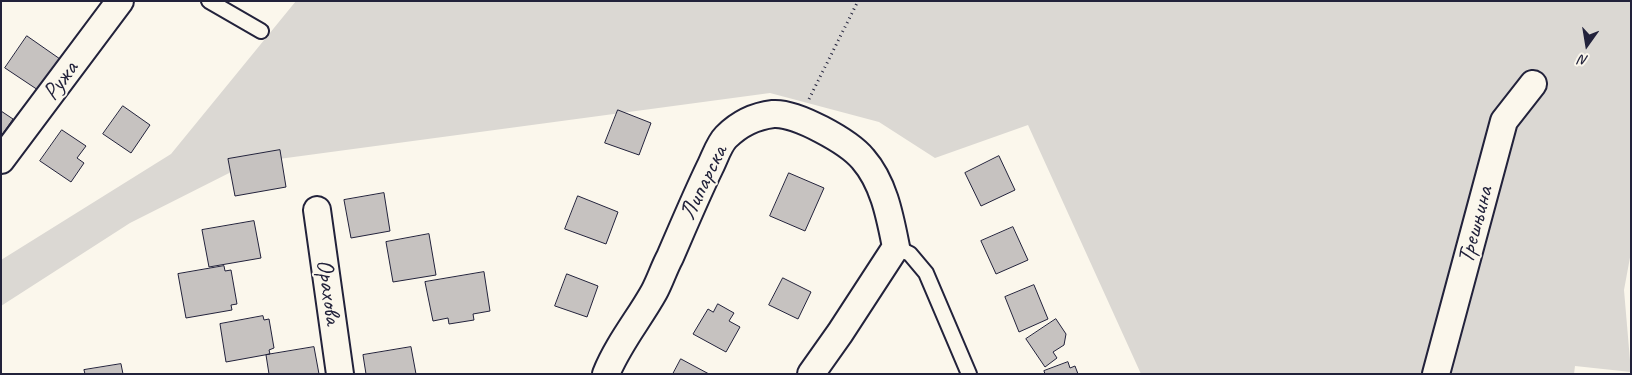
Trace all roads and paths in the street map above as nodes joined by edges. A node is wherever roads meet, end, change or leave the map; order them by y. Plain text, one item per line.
1 (120, 1) edge
2 (209, 1) edge
3 (858, 1) edge
4 (261, 31) dead end
5 (1533, 84) dead end
6 (799, 120) junction
7 (1, 160) edge
8 (317, 210) dead end
9 (896, 247) junction
10 (340, 374) edge
11 (606, 374) edge
12 (811, 374) edge
13 (969, 374) edge
14 (1436, 374) edge

1 - 7 street, Ружа
2 - 4 lane
3 - 6 path
5 - 14 street, Трешњина
6 - 9 street, Липарска
6 - 11 street, Липарска
8 - 10 street, Орахова
9 - 12 street
9 - 13 lane

